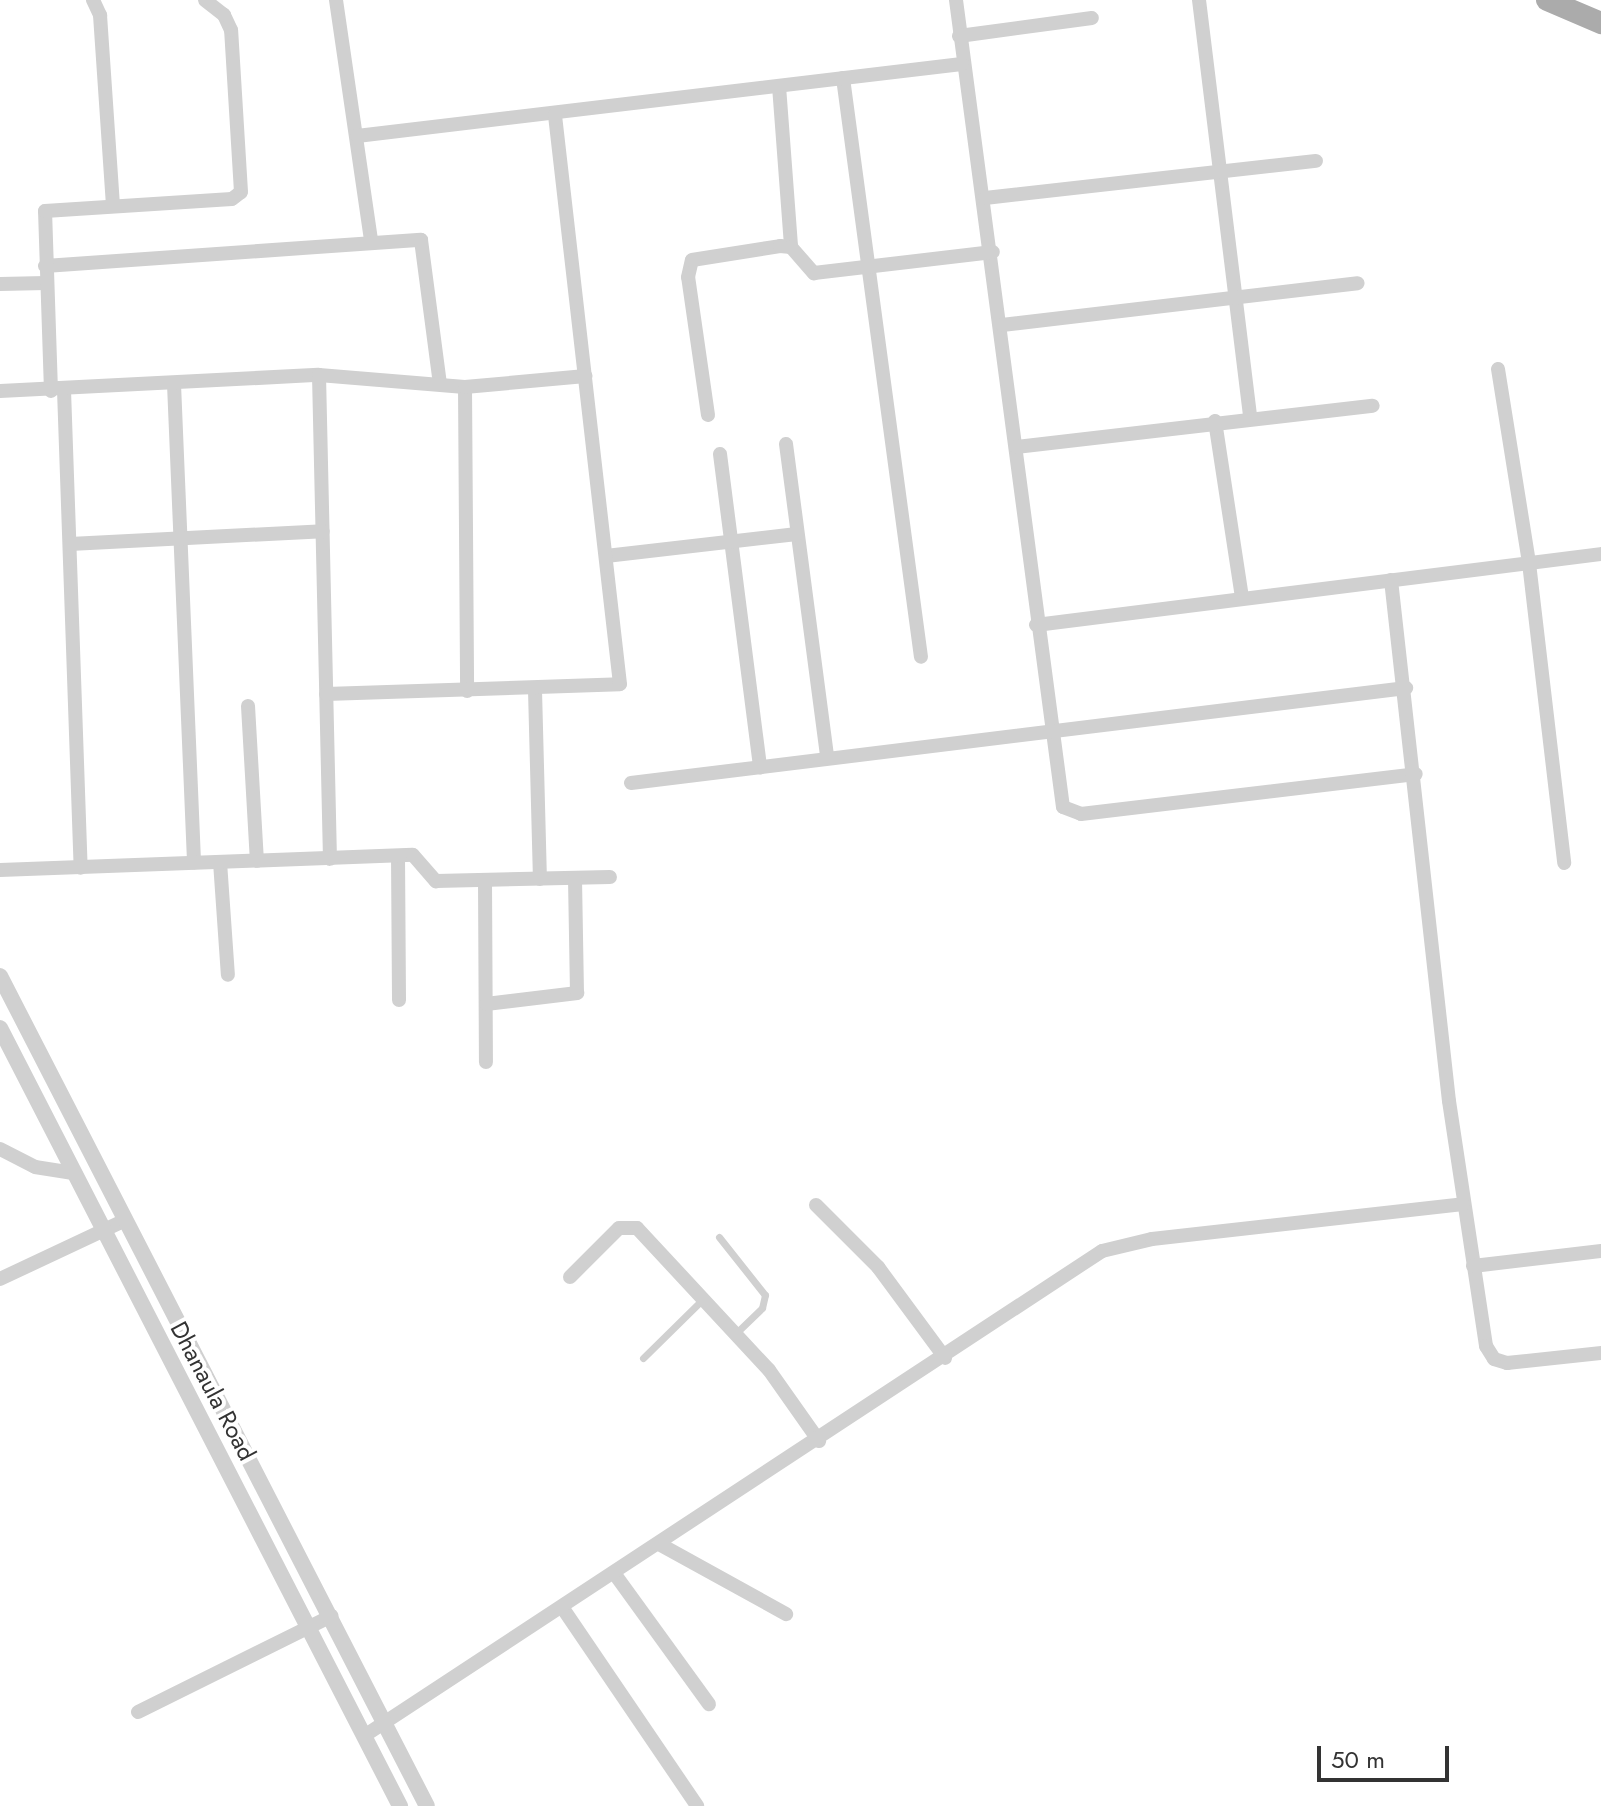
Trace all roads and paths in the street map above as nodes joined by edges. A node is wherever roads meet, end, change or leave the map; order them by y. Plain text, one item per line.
1 (93, 0) edge
2 (205, 0) edge
3 (336, 0) edge
4 (956, 0) edge
5 (1199, 0) edge
6 (1547, 0) edge
7 (1092, 18) dead end
8 (1601, 23) edge
9 (959, 36) junction
10 (962, 64) junction
11 (843, 78) junction
12 (779, 86) junction
13 (555, 115) junction
14 (357, 136) junction
15 (1316, 161) dead end
16 (1219, 173) junction
17 (985, 198) junction
18 (113, 205) junction
19 (371, 241) junction
20 (791, 247) junction
21 (993, 252) junction
22 (45, 266) junction
23 (869, 266) junction
24 (46, 283) junction
25 (1358, 283) dead end
26 (0, 284) edge
27 (1234, 295) junction
28 (1002, 325) junction
29 (1498, 369) dead end
30 (319, 375) junction
31 (585, 376) junction
32 (174, 384) junction
33 (440, 384) junction
34 (465, 387) junction
35 (0, 391) edge
36 (58, 391) junction
37 (1373, 406) dead end
38 (708, 415) dead end
39 (1250, 417) junction
40 (1215, 421) junction
41 (786, 444) dead end
42 (1016, 447) junction
43 (720, 454) dead end
44 (323, 531) junction
45 (797, 534) junction
46 (180, 538) junction
47 (731, 541) junction
48 (70, 544) junction
49 (1601, 554) edge
50 (606, 556) junction
51 (1529, 563) junction
52 (1391, 580) junction
53 (1242, 598) junction
54 (1036, 625) junction
55 (921, 657) dead end
56 (1406, 688) junction
57 (535, 690) junction
58 (467, 691) junction
59 (326, 694) junction
60 (248, 706) dead end
61 (1049, 729) junction
62 (827, 757) junction
63 (760, 767) junction
64 (1416, 774) junction
65 (631, 783) dead end
66 (398, 856) junction
67 (330, 859) junction
68 (257, 861) junction
69 (220, 862) junction
70 (194, 863) junction
71 (1564, 863) dead end
72 (81, 868) junction
73 (0, 870) edge
74 (610, 877) dead end
75 (575, 878) junction
76 (540, 879) junction
77 (485, 881) junction
78 (228, 975) dead end
79 (0, 976) edge
80 (399, 1000) dead end
81 (486, 1004) junction
82 (0, 1028) edge
83 (486, 1062) dead end
84 (0, 1149) edge
85 (72, 1173) junction
86 (1463, 1204) junction
87 (816, 1205) dead end
88 (123, 1221) junction
89 (102, 1231) junction
90 (719, 1237) dead end
91 (1601, 1251) edge
92 (1473, 1266) junction
93 (570, 1277) dead end
94 (0, 1279) edge
95 (704, 1298) junction
96 (736, 1333) junction
97 (1601, 1353) edge
98 (643, 1358) dead end
99 (945, 1358) junction
100 (819, 1441) junction
101 (661, 1545) junction
102 (614, 1573) junction
103 (564, 1610) junction
104 (786, 1614) dead end
105 (331, 1616) junction
106 (308, 1627) junction
107 (709, 1704) dead end
108 (138, 1712) dead end
109 (385, 1722) junction
110 (364, 1736) junction
111 (400, 1806) edge
112 (427, 1806) edge
113 (697, 1806) edge

1 - 18 street
2 - 18 street
3 - 14 street
4 - 9 street
5 - 16 street
6 - 8 main road
7 - 9 street
9 - 10 street
10 - 11 street
10 - 17 street
11 - 12 street
11 - 23 street
12 - 13 street
12 - 20 street
13 - 14 street
13 - 31 street
14 - 19 street
15 - 16 street
16 - 17 street
16 - 27 street
17 - 21 street
18 - 22 street
19 - 22 street
19 - 33 street
20 - 23 street
20 - 38 street
21 - 23 street
21 - 28 street
22 - 24 street
23 - 55 street
24 - 26 street
24 - 36 street
25 - 27 street
27 - 28 street
27 - 39 street
28 - 42 street
29 - 51 street
30 - 32 street
30 - 33 street
30 - 44 street
31 - 34 street
31 - 50 street
32 - 36 street
32 - 46 street
33 - 34 street
34 - 58 street
35 - 36 street
36 - 48 street
37 - 39 street
39 - 40 street
40 - 42 street
40 - 53 street
41 - 45 street
42 - 54 street
43 - 47 street
44 - 46 street
44 - 59 street
45 - 47 street
45 - 62 street
46 - 48 street
46 - 70 street
47 - 50 street
47 - 63 street
48 - 72 street
49 - 51 street
50 - 57 street
51 - 52 street
51 - 71 street
52 - 53 street
52 - 56 street
53 - 54 street
54 - 61 street
56 - 61 street
56 - 64 street
57 - 58 street
57 - 76 street
58 - 59 street
59 - 67 street
60 - 68 street
61 - 62 street
61 - 64 street
62 - 63 street
63 - 65 street
64 - 86 street
66 - 67 street
66 - 77 street
66 - 80 street
67 - 68 street
68 - 69 street
69 - 70 street
69 - 78 street
70 - 72 street
72 - 73 street
74 - 75 street
75 - 76 street
75 - 81 street
76 - 77 street
77 - 81 street
79 - 88 street, Dhanaula Road
81 - 83 street
82 - 85 street, Dhanaula Road
84 - 85 street
85 - 89 street, Dhanaula Road
86 - 92 street
86 - 99 street
87 - 99 street
88 - 89 street
88 - 105 street, Dhanaula Road
89 - 94 street
89 - 106 street, Dhanaula Road
90 - 96 lane
91 - 92 street
92 - 97 street
93 - 95 street
95 - 96 street
95 - 98 lane
96 - 100 street
99 - 100 street
100 - 101 street
101 - 102 street
101 - 104 street
102 - 103 street
102 - 107 street
103 - 109 street
103 - 113 street
105 - 106 street
105 - 109 street, Dhanaula Road
106 - 108 street
106 - 110 street, Dhanaula Road
109 - 110 street
109 - 112 street, Dhanaula Road
110 - 111 street, Dhanaula Road

